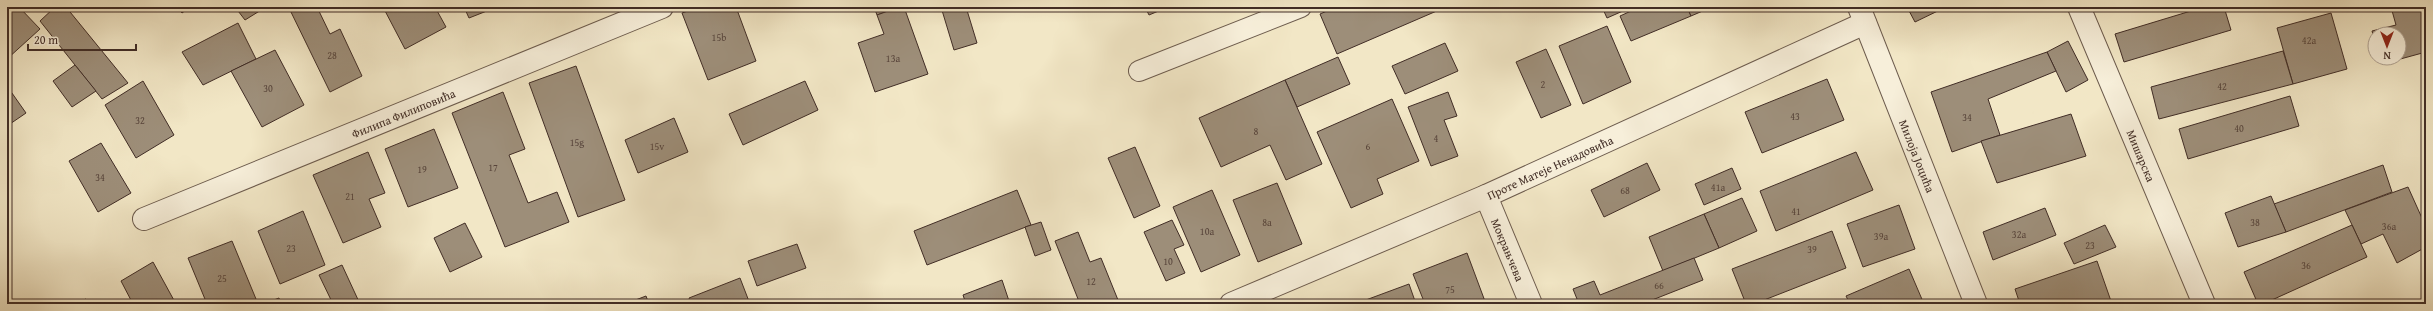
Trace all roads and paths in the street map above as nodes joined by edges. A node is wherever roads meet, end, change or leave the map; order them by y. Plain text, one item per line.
1 (662, 7) edge
2 (1301, 7) edge
3 (2079, 7) edge
4 (1862, 15) edge
5 (1139, 71) dead end
6 (1486, 196) junction
7 (144, 219) dead end
8 (1231, 304) edge
9 (1531, 304) edge
10 (1976, 304) edge
11 (2204, 304) edge

1 - 7 street, Филипа Филиповића
2 - 5 lane
3 - 11 street, Мишарска
4 - 6 street, Проте Матеје Ненадовића
4 - 10 street, Милоја Јоцића
6 - 8 street, Проте Матеје Ненадовића
6 - 9 street, Мокрањчева

